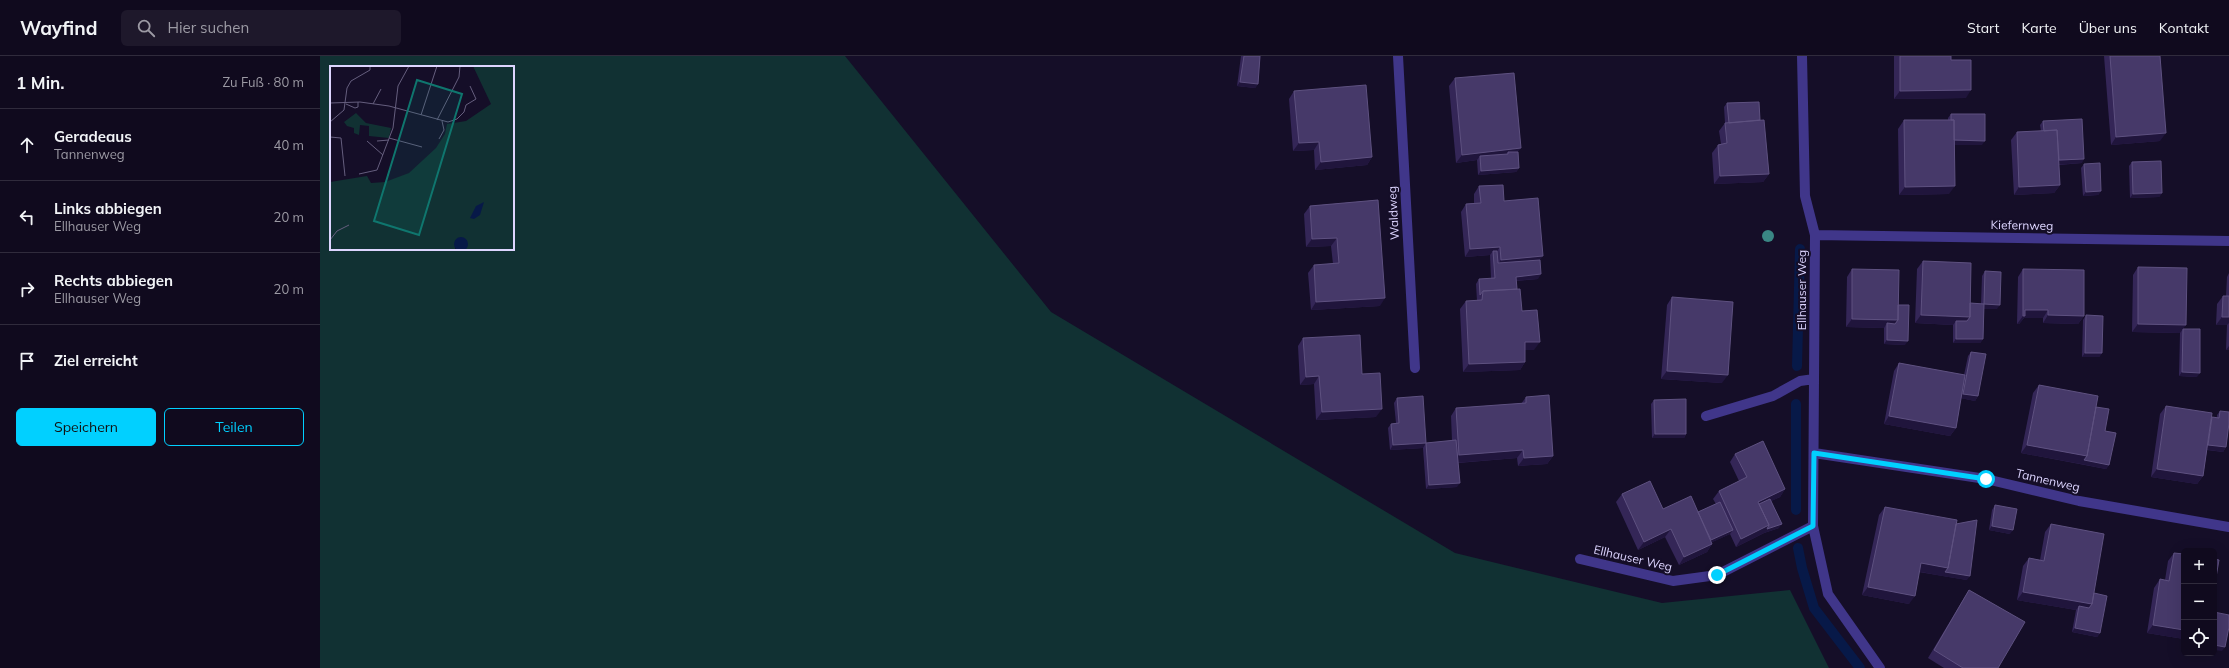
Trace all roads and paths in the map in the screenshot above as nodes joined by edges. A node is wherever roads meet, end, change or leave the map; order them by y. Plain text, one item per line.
1 (1398, 56) edge
2 (1802, 56) edge
3 (1815, 235) junction
4 (2229, 241) edge
5 (1415, 368) dead end
6 (1814, 379) junction
7 (1706, 416) dead end
8 (1814, 453) junction
9 (1813, 526) junction
10 (2229, 528) edge
11 (1580, 559) dead end
12 (1880, 668) edge

1 - 5 street, Waldweg
2 - 3 street, Ellhauser Weg
3 - 4 street, Kiefernweg
3 - 6 street, Ellhauser Weg
6 - 7 street
6 - 8 street, Ellhauser Weg
8 - 9 street, Ellhauser Weg
8 - 10 street, Tannenweg
9 - 11 street, Ellhauser Weg
9 - 12 street, Ellhauser Weg

